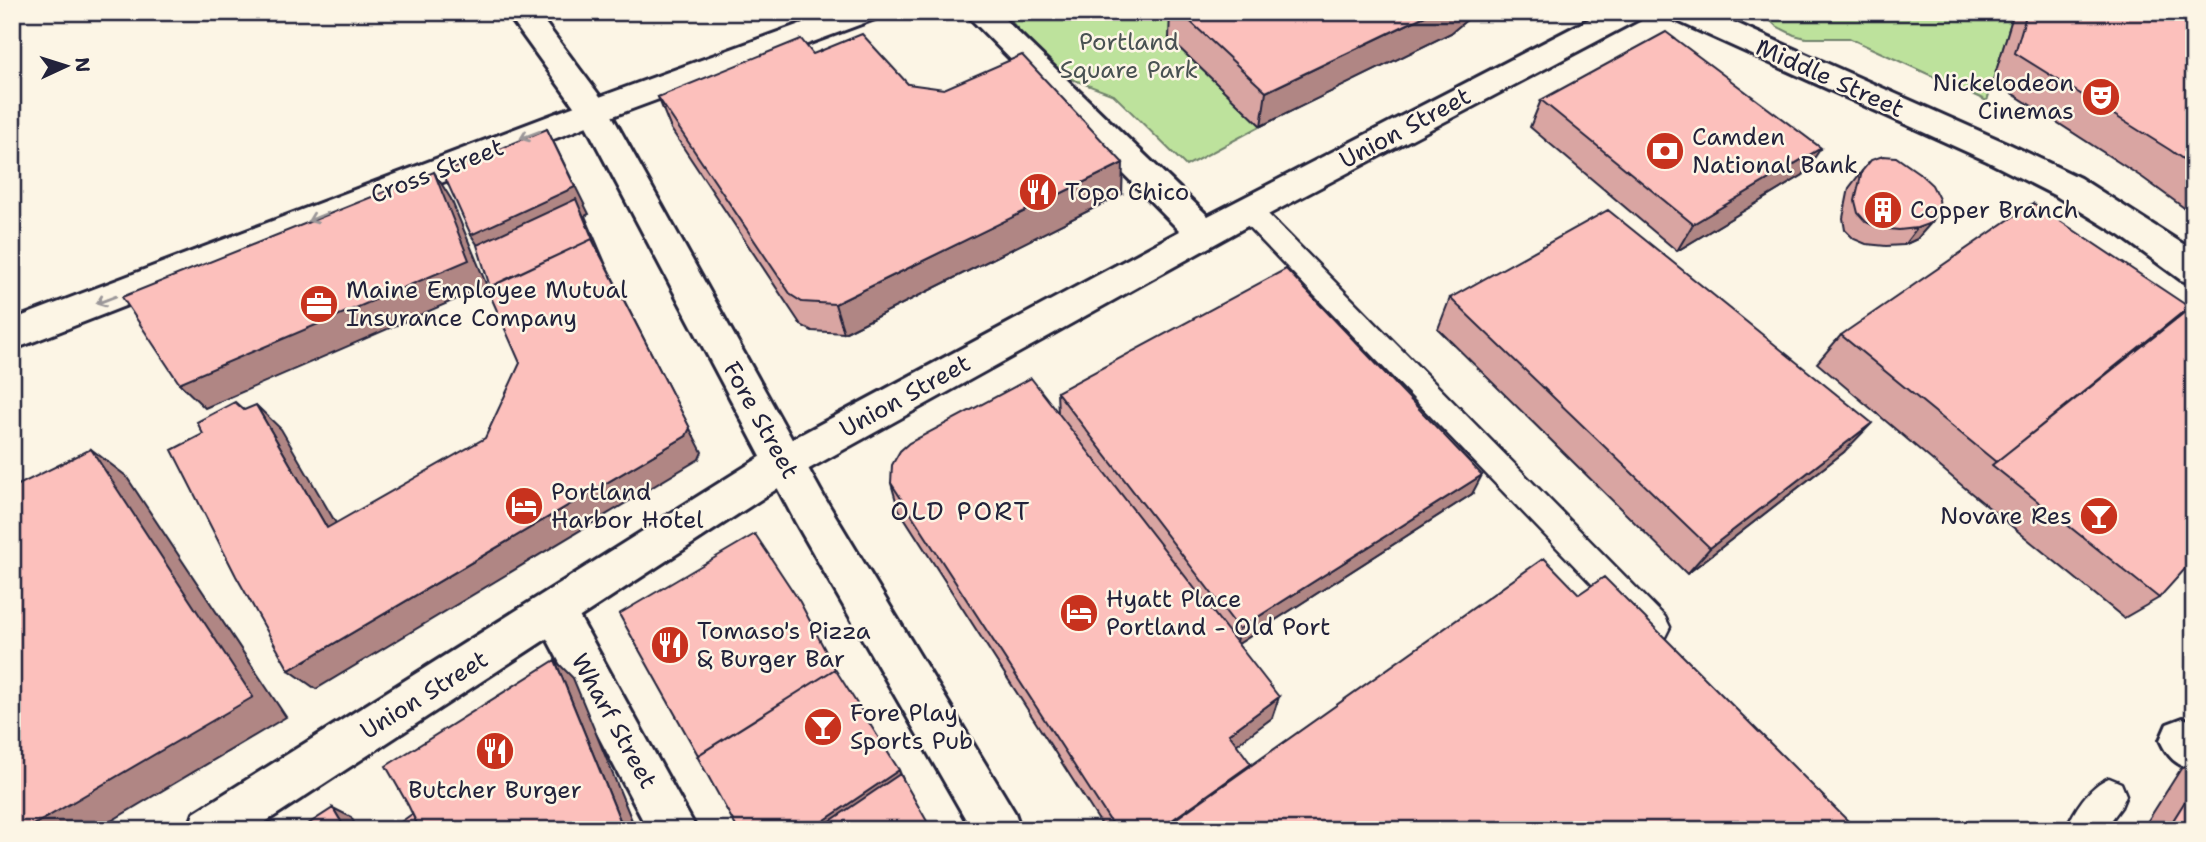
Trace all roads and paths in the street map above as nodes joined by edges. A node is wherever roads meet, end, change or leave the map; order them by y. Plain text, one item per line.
1 (521, 12) edge
2 (864, 12) edge
3 (979, 12) edge
4 (1628, 12) edge
5 (1684, 12) edge
6 (594, 111) junction
7 (1248, 210) junction
8 (1205, 234) junction
9 (2194, 270) edge
10 (12, 335) edge
11 (783, 463) junction
12 (554, 612) junction
13 (1671, 645) edge
14 (2109, 795) dead end
15 (211, 830) edge
16 (674, 830) edge
17 (998, 830) edge
18 (2083, 830) edge

1 - 6 street, Fore Street
2 - 6 street, Cross Street
3 - 8 street
4 - 7 street, Union Street
5 - 9 street, Middle Street
6 -> 10 street, Cross Street
6 - 11 street, Fore Street
7 - 8 street, Union Street
7 - 13 lane
8 - 11 street, Union Street
11 - 12 street, Union Street
11 - 17 street, Fore Street
12 - 15 street, Union Street
12 - 16 street, Wharf Street
14 - 18 lane

